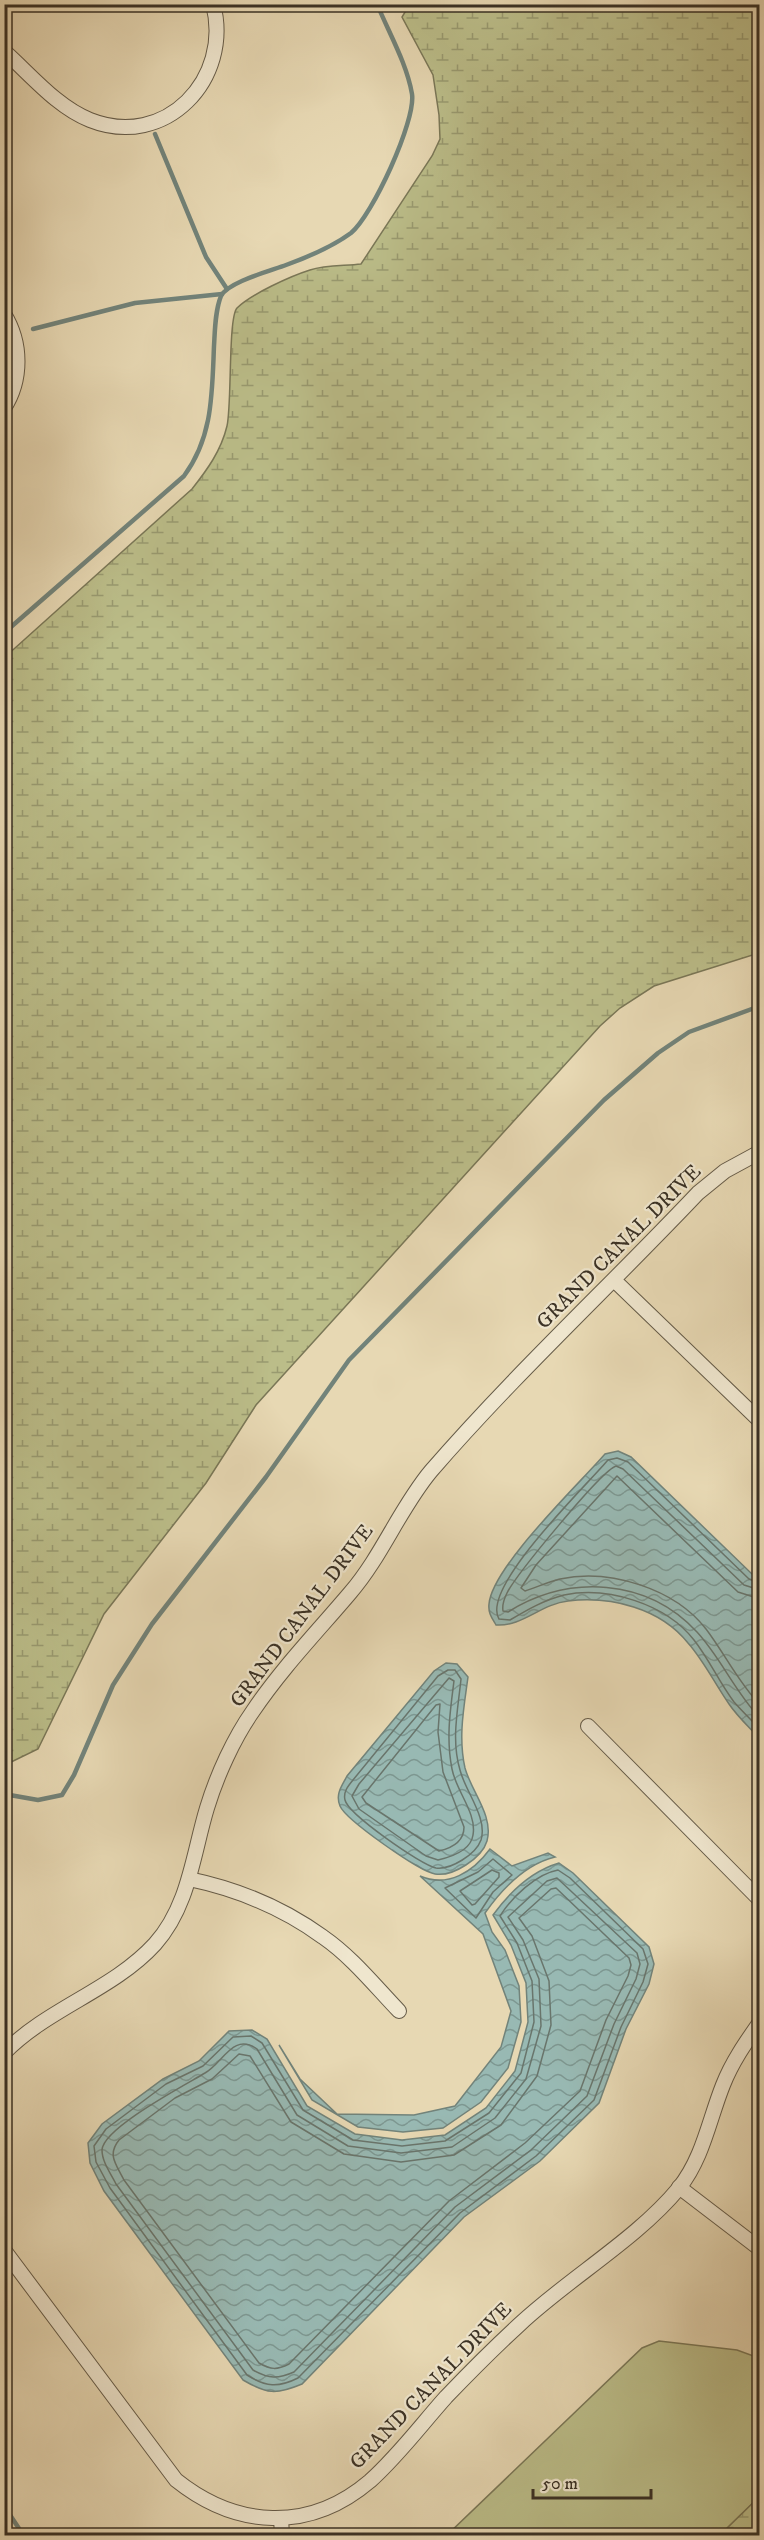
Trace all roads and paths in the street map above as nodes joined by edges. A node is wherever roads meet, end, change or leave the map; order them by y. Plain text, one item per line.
1 (213, 4) edge
2 (4, 51) edge
3 (4, 314) edge
4 (4, 408) edge
5 (759, 1152) edge
6 (615, 1281) junction
7 (759, 1421) edge
8 (588, 1726) dead end
9 (189, 1879) junction
10 (759, 1900) edge
11 (399, 2011) dead end
12 (759, 2022) edge
13 (4, 2053) edge
14 (680, 2187) junction
15 (759, 2249) edge
16 (4, 2250) edge
17 (281, 2518) junction
18 (282, 2535) edge

1 - 2 street
3 - 4 street
5 - 6 street, GRAND CANAL DRIVE
6 - 7 street
6 - 9 street, GRAND CANAL DRIVE
8 - 10 street
9 - 11 street
9 - 13 street, GRAND CANAL DRIVE
12 - 14 street, GRAND CANAL DRIVE
14 - 15 street
14 - 17 street, GRAND CANAL DRIVE
16 - 17 street, GRAND CANAL DRIVE
17 - 18 street

